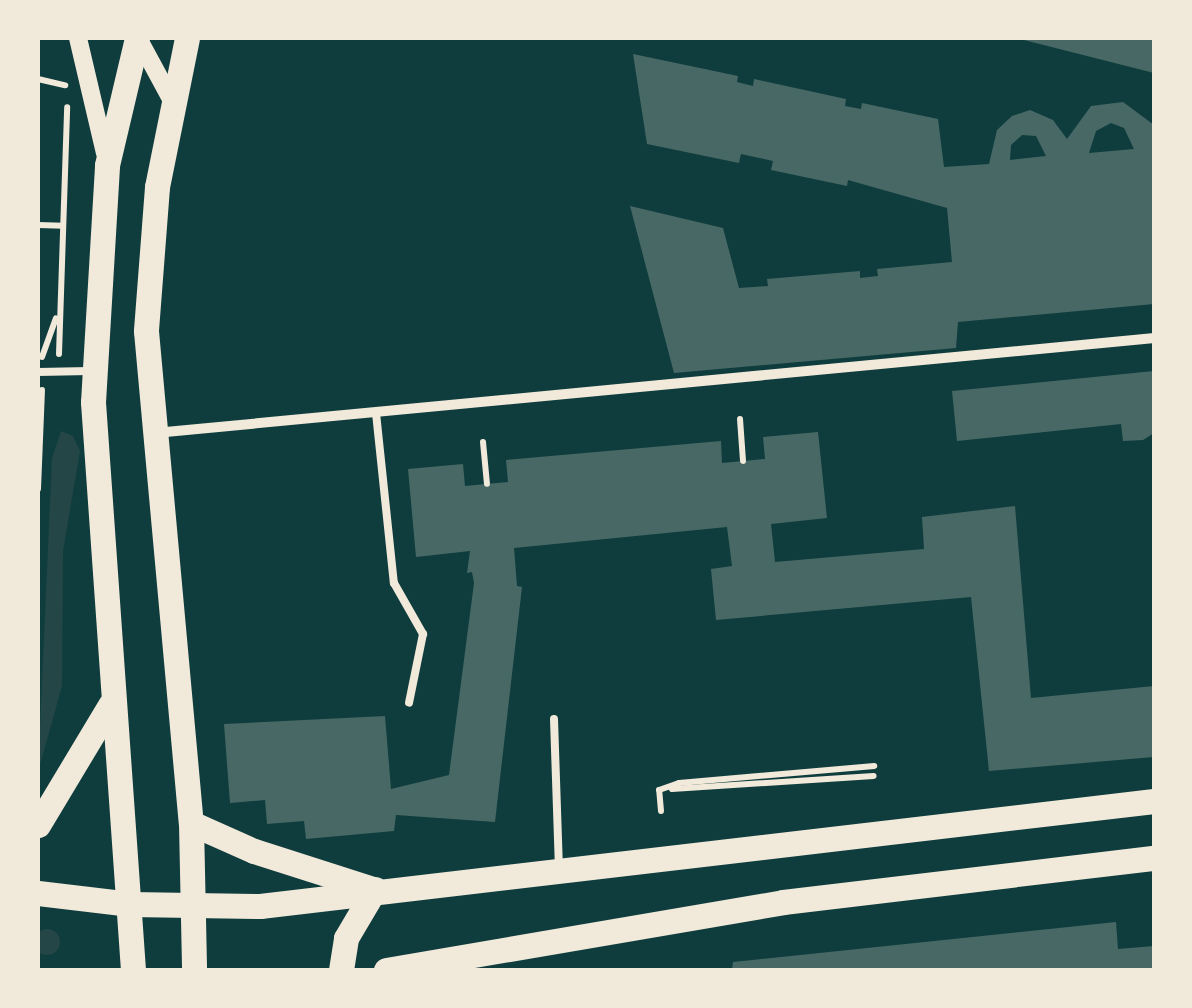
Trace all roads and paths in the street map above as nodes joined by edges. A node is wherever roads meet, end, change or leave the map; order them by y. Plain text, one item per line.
1 (78, 38) edge
2 (137, 38) edge
3 (187, 38) edge
4 (62, 65) dead end
5 (38, 79) edge
6 (65, 86) junction
7 (172, 101) junction
8 (107, 165) junction
9 (38, 225) edge
10 (63, 226) junction
11 (1154, 338) edge
12 (94, 371) junction
13 (39, 372) edge
14 (376, 413) junction
15 (740, 418) dead end
16 (154, 433) junction
17 (482, 442) dead end
18 (744, 461) dead end
19 (486, 484) dead end
20 (38, 488) edge
21 (409, 703) dead end
22 (110, 705) junction
23 (554, 719) dead end
24 (874, 766) dead end
25 (874, 776) dead end
26 (671, 788) junction
27 (1154, 801) edge
28 (661, 811) dead end
29 (191, 823) junction
30 (38, 825) edge
31 (1154, 858) edge
32 (560, 873) junction
33 (375, 890) junction
34 (38, 893) edge
35 (130, 904) junction
36 (194, 907) junction
37 (133, 970) edge
38 (194, 970) edge
39 (340, 970) edge
40 (386, 970) edge

1 - 8 street
2 - 7 street
2 - 8 main road
3 - 7 main road
4 - 6 path
5 - 6 path
6 - 10 path
7 - 16 main road
8 - 12 main road
9 - 10 path
10 - 13 path
11 - 14 street
12 - 13 lane
12 - 22 main road
13 - 20 path
14 - 16 street
14 - 21 lane
15 - 18 path
16 - 29 main road
17 - 19 path
22 - 30 main road
22 - 35 main road
23 - 32 lane
24 - 26 path
25 - 26 path
26 - 28 path
27 - 32 main road
29 - 33 main road
29 - 36 main road
31 - 40 main road
32 - 33 main road
33 - 36 main road
33 - 39 main road
34 - 35 main road
35 - 36 main road
35 - 37 main road
36 - 38 main road

